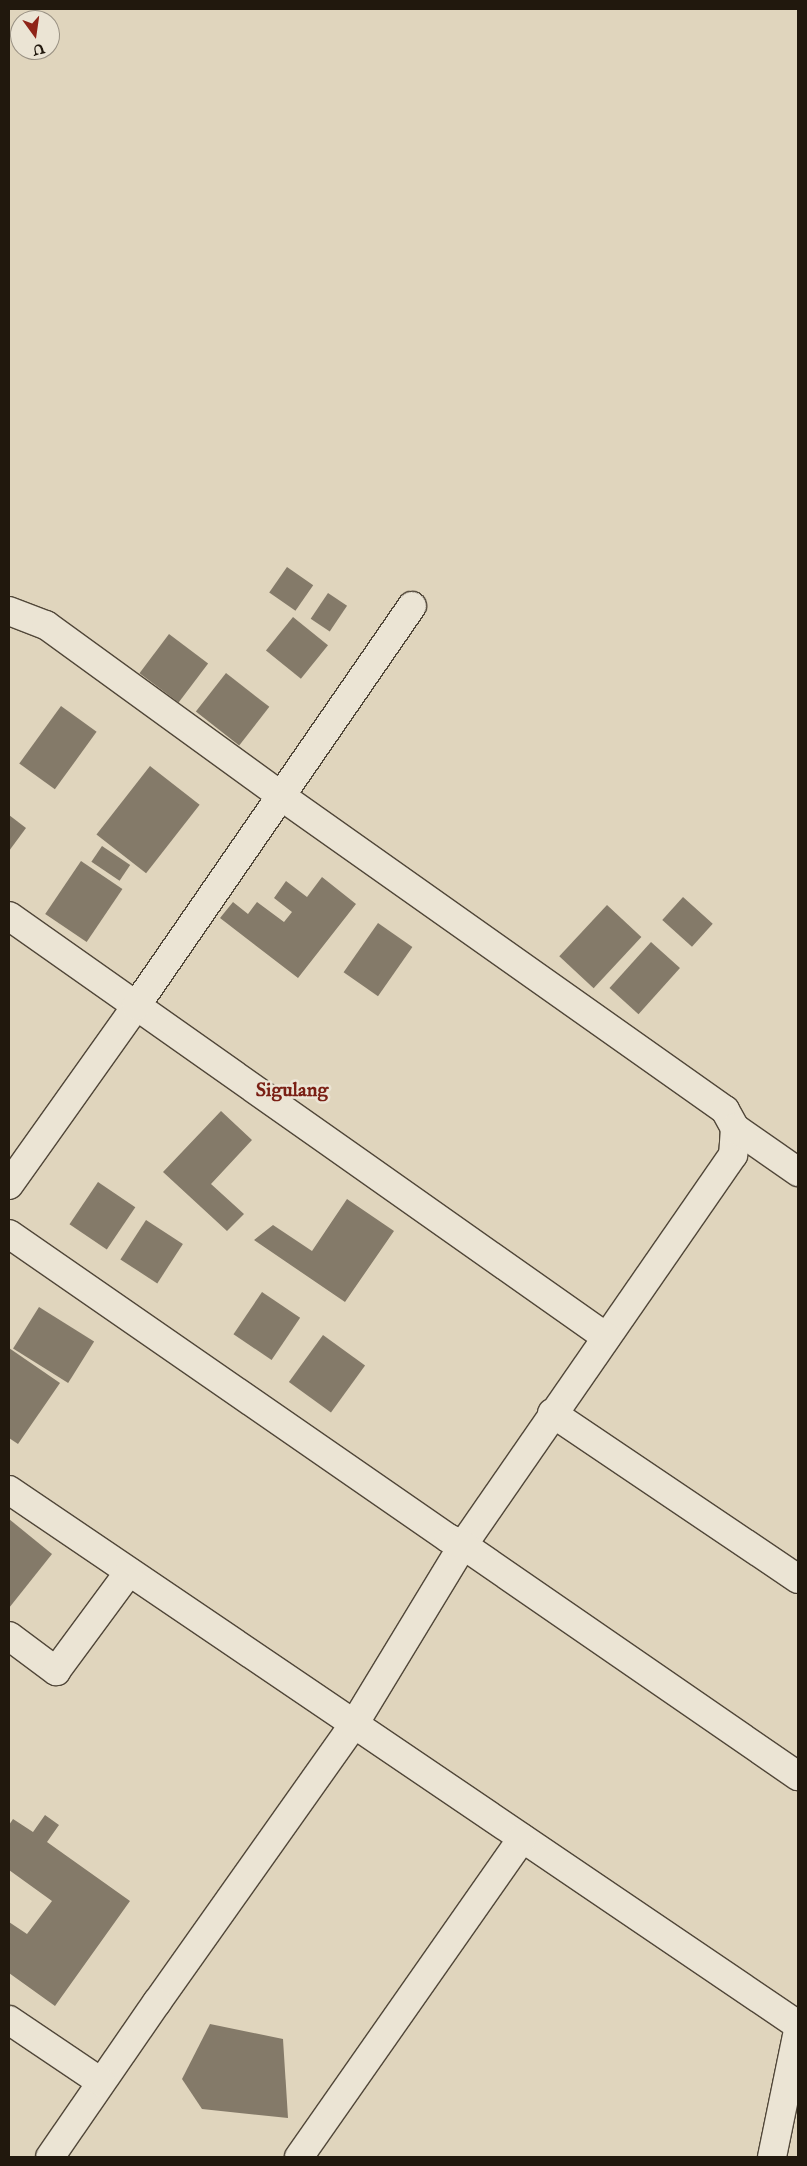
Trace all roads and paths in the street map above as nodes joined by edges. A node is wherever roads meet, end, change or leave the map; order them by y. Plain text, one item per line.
1 (412, 606) dead end
2 (9, 611) edge
3 (281, 796) junction
4 (9, 916) edge
5 (136, 1006) junction
6 (736, 1128) junction
7 (798, 1172) edge
8 (9, 1185) edge
9 (9, 1234) edge
10 (606, 1337) junction
11 (552, 1413) junction
12 (9, 1490) edge
13 (463, 1545) junction
14 (129, 1572) junction
15 (798, 1579) edge
16 (9, 1636) edge
17 (354, 1724) junction
18 (798, 1776) edge
19 (522, 1838) junction
20 (9, 2020) edge
21 (798, 2025) edge
22 (798, 2030) edge
23 (101, 2082) junction
24 (50, 2157) edge
25 (299, 2157) edge
26 (772, 2157) edge

1 - 3 street
2 - 3 street
3 - 5 street
3 - 6 street
4 - 5 street
5 - 8 street
5 - 10 street
6 - 7 street
6 - 10 street
9 - 13 street
10 - 11 street
11 - 13 street
11 - 15 street
12 - 14 street
13 - 17 street
13 - 18 street
14 - 16 street
14 - 17 street
17 - 19 street
17 - 23 street
19 - 21 street
19 - 25 street
20 - 23 street
22 - 26 street
23 - 24 street

